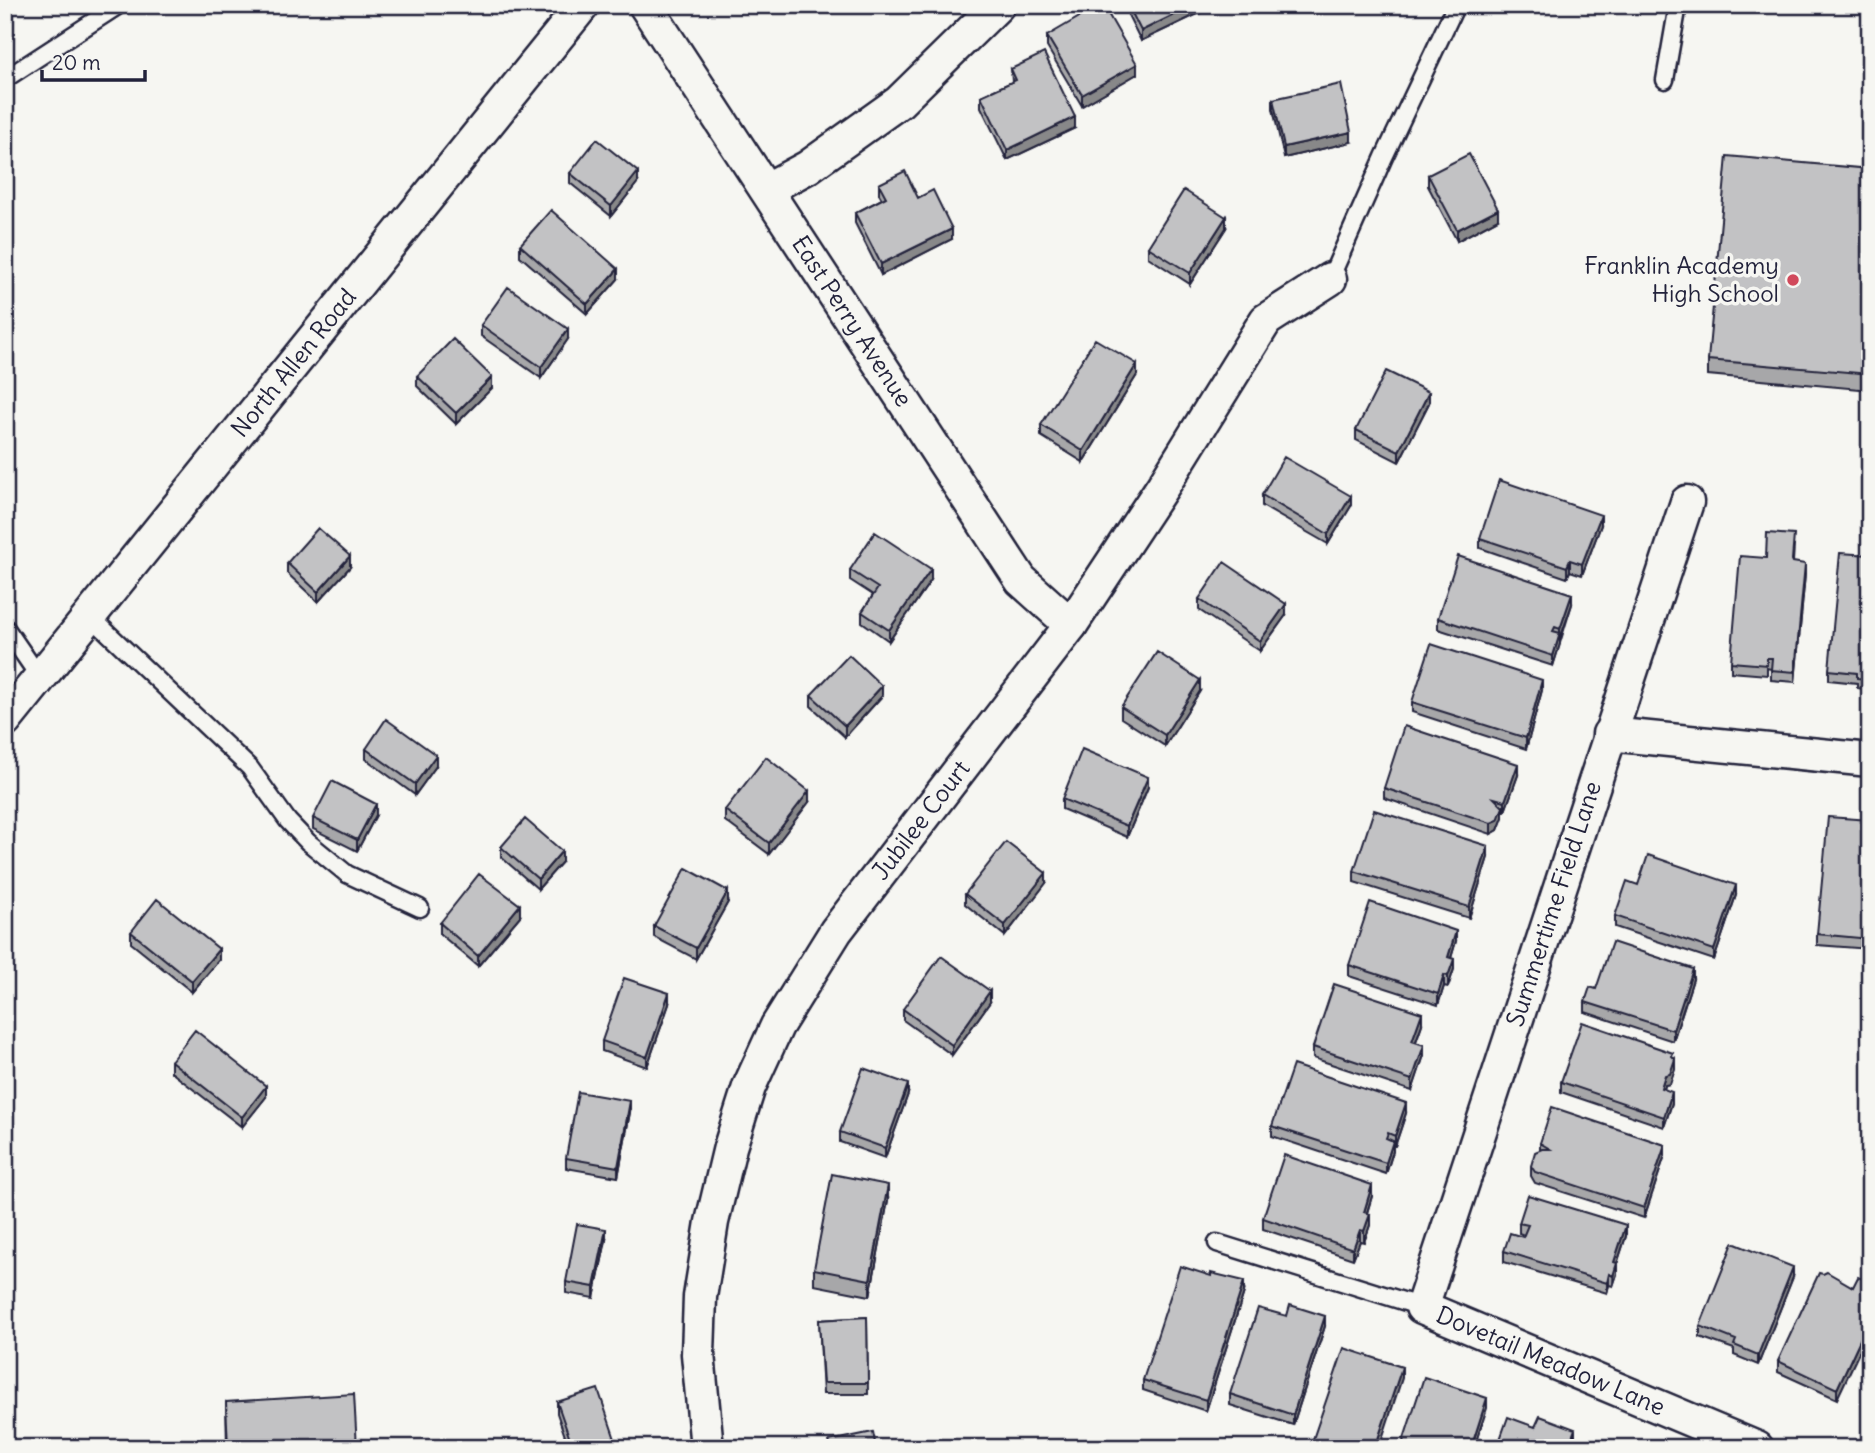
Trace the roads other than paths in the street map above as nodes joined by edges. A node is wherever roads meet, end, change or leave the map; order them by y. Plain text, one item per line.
1 (118, 5) edge
2 (583, 5) edge
3 (645, 5) edge
4 (998, 5) edge
5 (1456, 5) edge
6 (1678, 5) edge
7 (5, 79) edge
8 (1665, 80) dead end
9 (767, 189) junction
10 (1330, 279) joint
11 (1687, 502) dead end
12 (90, 615) junction
13 (1071, 625) junction
14 (5, 627) edge
15 (40, 678) junction
16 (5, 721) edge
17 (1609, 734) junction
18 (1870, 760) edge
19 (420, 908) dead end
20 (1217, 1243) dead end
21 (1422, 1307) junction
22 (707, 1448) edge
23 (1757, 1448) edge

1 - 7 lane
2 - 12 street, North Allen Road
3 - 9 street, East Perry Avenue
4 - 9 street
5 - 10 lane
6 - 8 lane
9 - 13 street, East Perry Avenue
10 - 13 street, Jubilee Court
11 - 17 street, Summertime Field Lane
12 - 15 street, North Allen Road
12 - 19 lane
13 - 22 street, Jubilee Court
14 - 15 lane
15 - 16 street, North Allen Road
17 - 18 street
17 - 21 street, Summertime Field Lane
20 - 21 lane
21 - 23 street, Dovetail Meadow Lane

